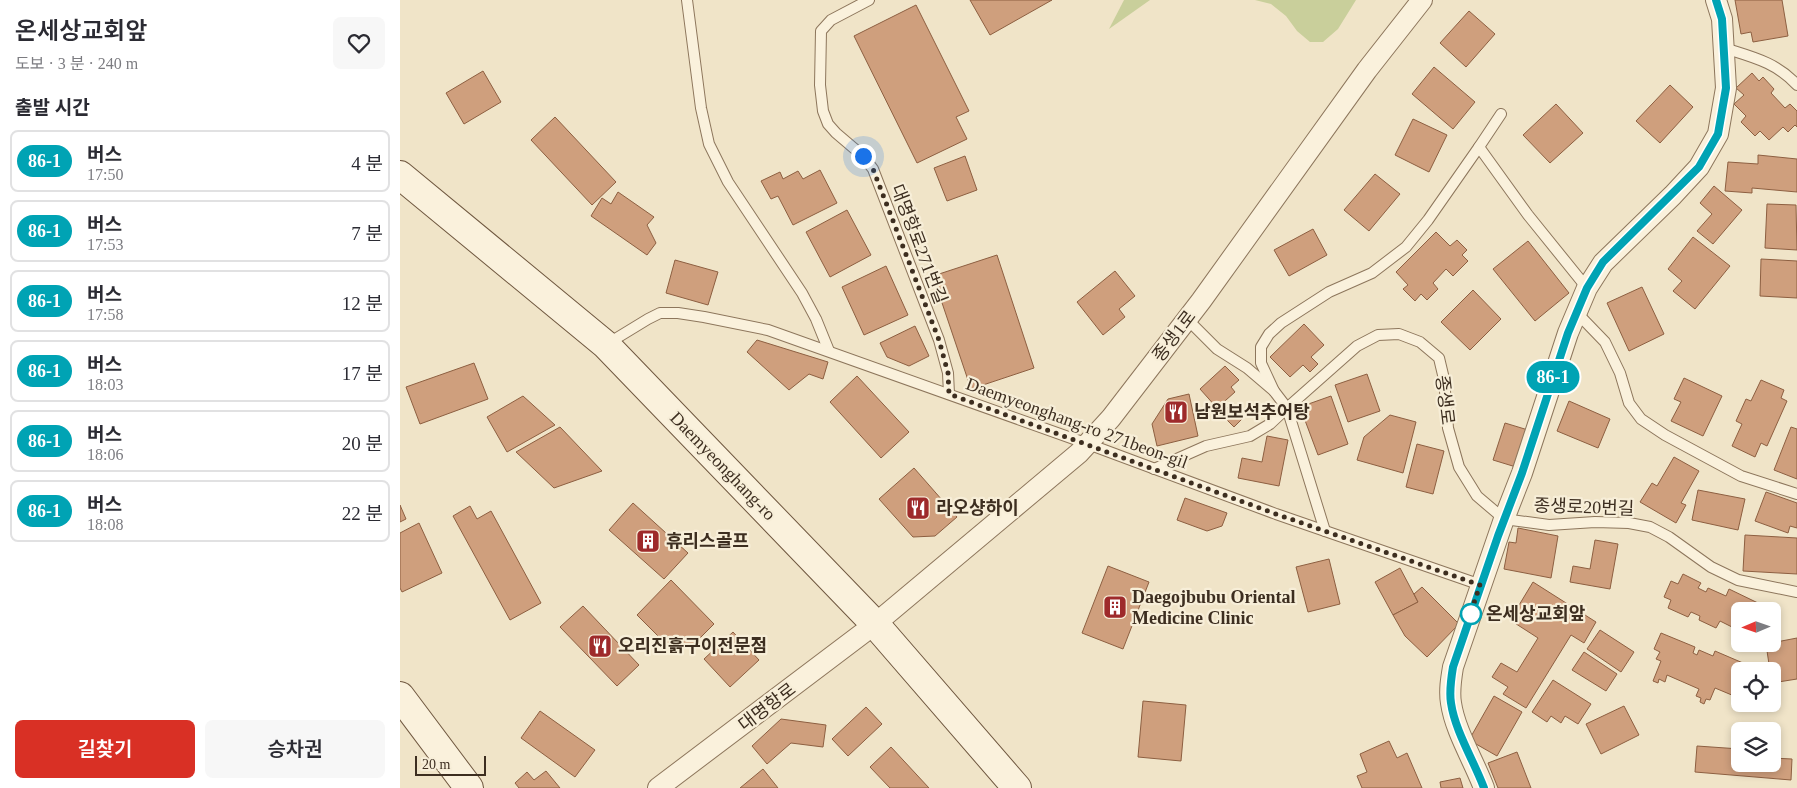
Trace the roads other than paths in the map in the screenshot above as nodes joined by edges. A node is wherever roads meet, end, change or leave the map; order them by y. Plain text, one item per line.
1 (687, 0) edge
2 (869, 0) edge
3 (1422, 0) edge
4 (1716, 0) edge
5 (1724, 48) junction
6 (1797, 85) edge
7 (1501, 114) dead end
8 (1479, 147) junction
9 (400, 175) edge
10 (1587, 288) junction
11 (1577, 312) junction
12 (1187, 319) junction
13 (606, 345) junction
14 (829, 351) junction
15 (1274, 391) junction
16 (949, 394) junction
17 (1287, 408) junction
18 (1088, 444) junction
19 (1154, 469) junction
20 (1797, 494) edge
21 (1504, 519) junction
22 (1325, 531) junction
23 (1480, 585) junction
24 (1797, 592) edge
25 (876, 624) junction
26 (400, 696) edge
27 (468, 788) edge
28 (658, 788) edge
29 (1017, 788) edge
30 (1484, 788) edge

1 - 14 lane
2 - 16 lane, 대명항로271번길
3 - 12 street, 종생1로
4 - 5 street
5 - 6 lane
5 - 10 street
7 - 8 lane
8 - 10 lane
8 - 15 lane
9 - 13 main road, Daemyeonghang-ro
10 - 11 street
11 - 20 lane
11 - 21 street
12 - 15 lane
12 - 18 street, 종생1로
13 - 14 lane, Daemyeonghang-ro 271beon-gil
13 - 25 main road, Daemyeonghang-ro
14 - 16 lane, Daemyeonghang-ro 271beon-gil
15 - 17 lane
16 - 18 lane, Daemyeonghang-ro 271beon-gil
17 - 19 lane
17 - 21 lane, 종생로
17 - 22 lane
18 - 19 lane, Daemyeonghang-ro 271beon-gil
18 - 25 street, 종생1로
19 - 22 lane, Daemyeonghang-ro 271beon-gil
21 - 23 street
21 - 24 lane, 종생로20번길
22 - 23 lane, Daemyeonghang-ro 271beon-gil
23 - 30 street
25 - 28 street, 대명항로
25 - 29 main road, Daemyeonghang-ro
26 - 27 main road

